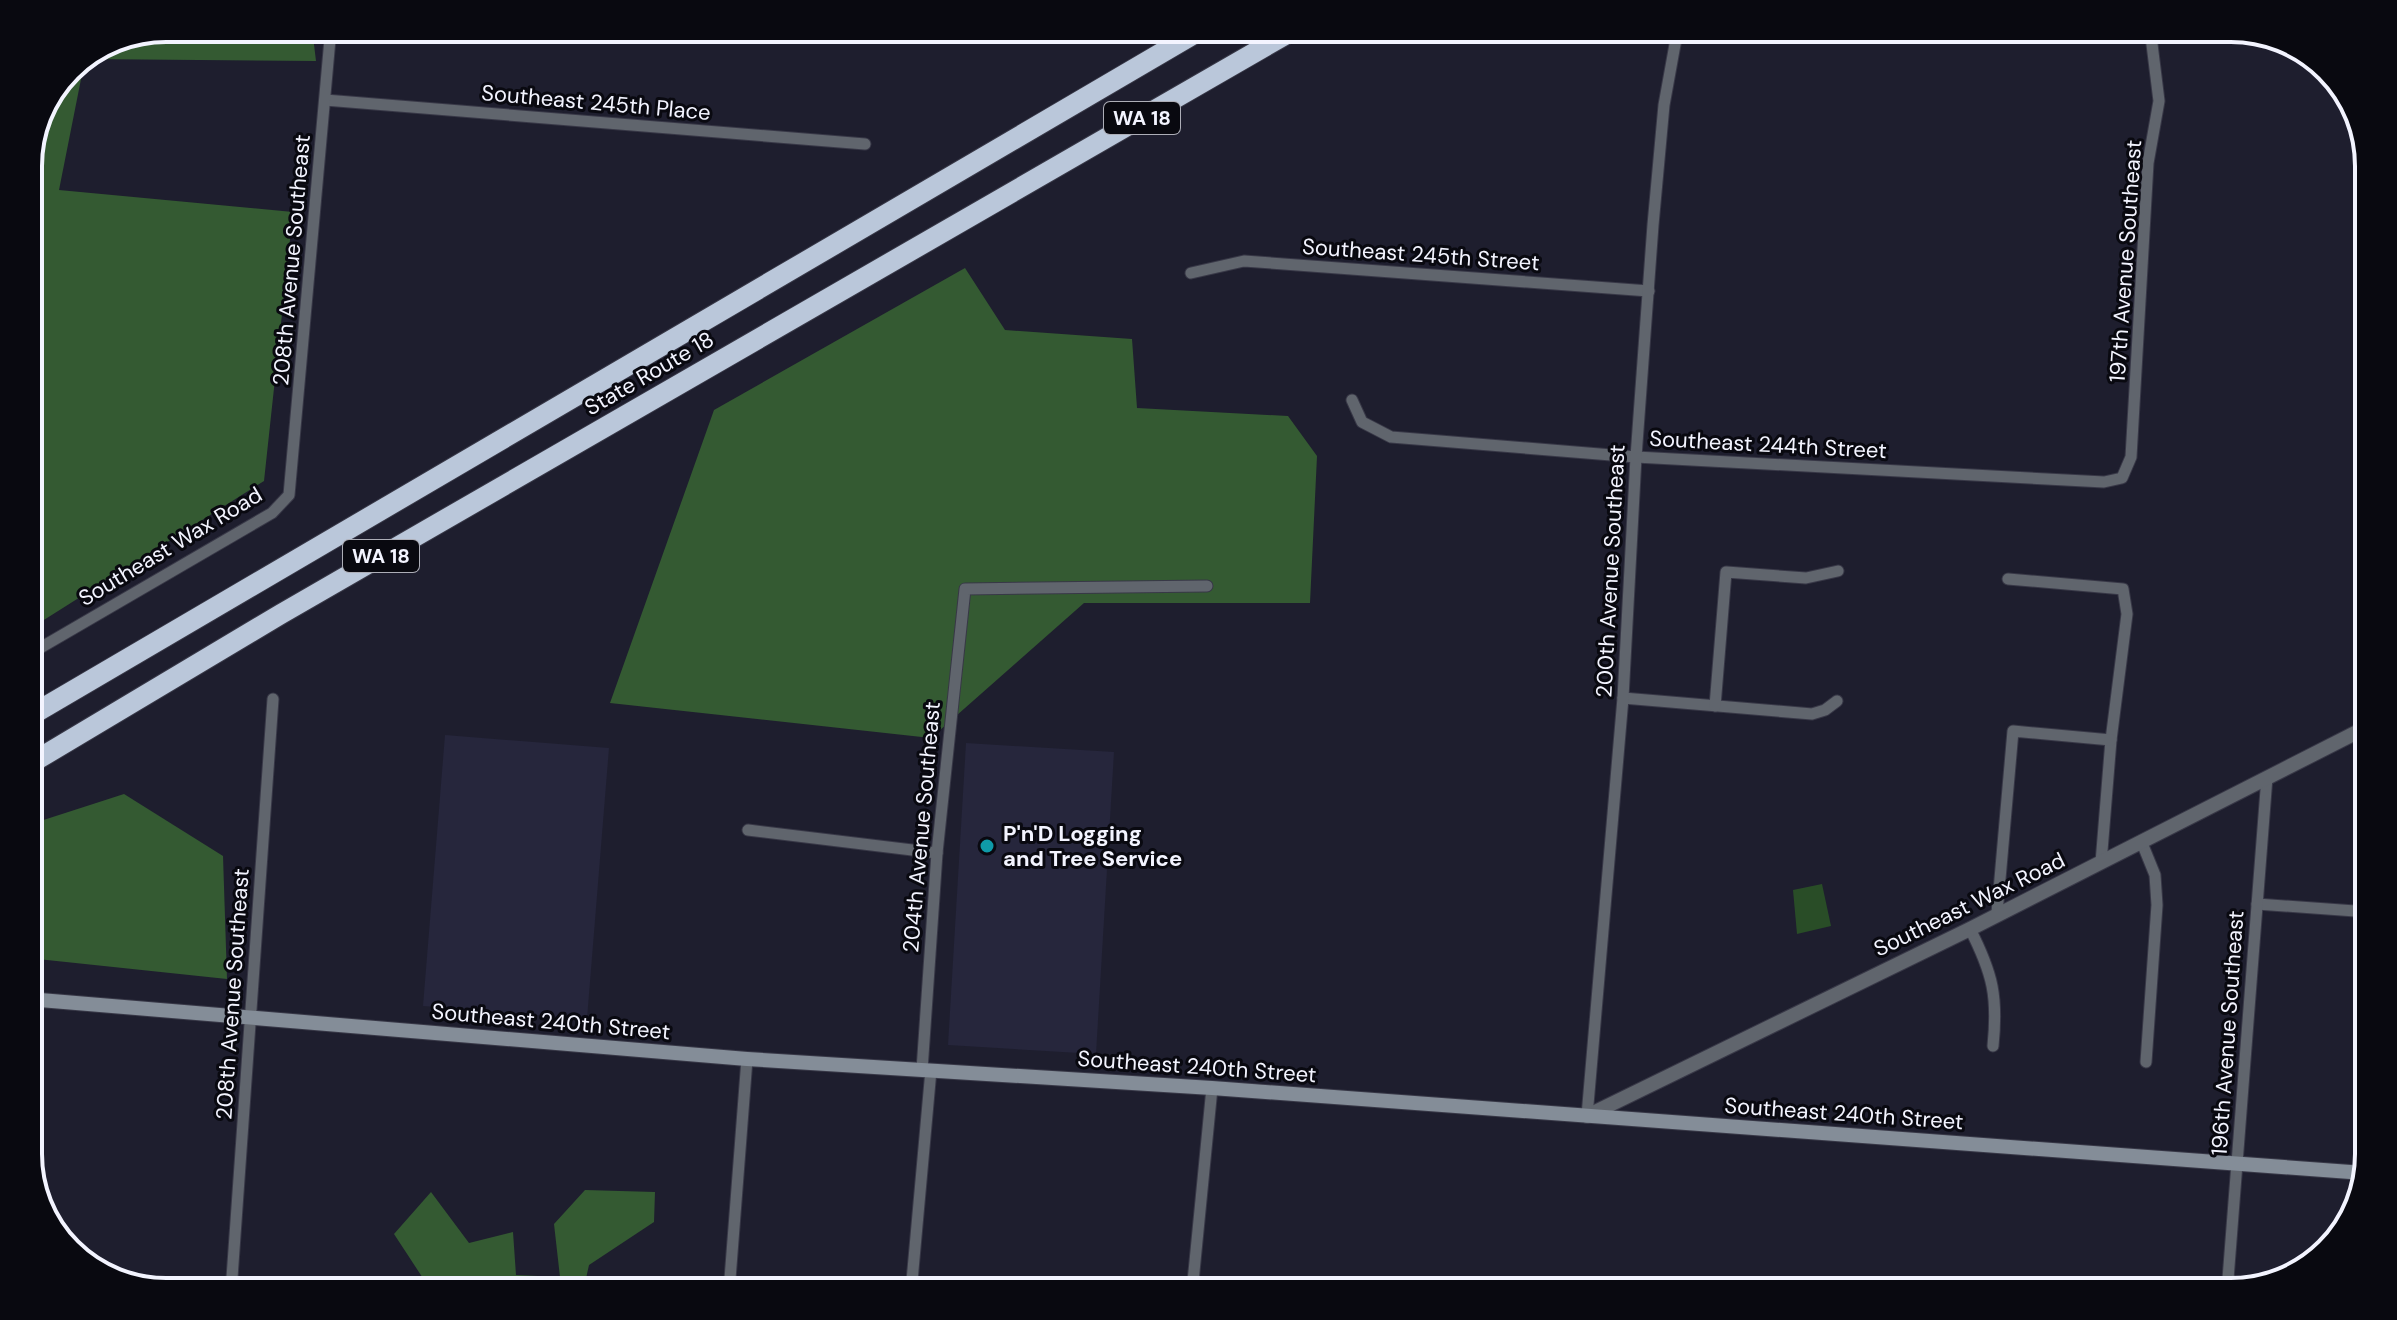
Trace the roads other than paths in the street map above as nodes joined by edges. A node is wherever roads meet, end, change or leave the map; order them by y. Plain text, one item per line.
1 (330, 42) edge
2 (1180, 42) edge
3 (1273, 42) edge
4 (1675, 42) edge
5 (2152, 42) edge
6 (325, 100) junction
7 (865, 144) dead end
8 (1191, 273) dead end
9 (1649, 291) junction
10 (1352, 400) dead end
11 (1636, 457) junction
12 (2104, 482) joint
13 (289, 495) joint
14 (1838, 571) dead end
15 (2008, 579) dead end
16 (1207, 586) dead end
17 (42, 647) edge
18 (1623, 698) junction
19 (273, 699) dead end
20 (1837, 701) dead end
21 (1715, 706) junction
22 (42, 709) edge
23 (2355, 733) edge
24 (2111, 740) junction
25 (42, 757) edge
26 (2267, 777) junction
27 (748, 830) dead end
28 (2142, 843) junction
29 (937, 853) junction
30 (2101, 863) junction
31 (2257, 904) junction
32 (2355, 911) edge
33 (1997, 913) junction
34 (1970, 929) junction
35 (42, 1000) edge
36 (251, 1016) junction
37 (1993, 1046) dead end
38 (747, 1059) junction
39 (2146, 1062) dead end
40 (926, 1070) junction
41 (1212, 1088) junction
42 (1587, 1116) junction
43 (2237, 1165) junction
44 (2354, 1172) edge
45 (232, 1278) edge
46 (730, 1278) edge
47 (912, 1278) edge
48 (1193, 1278) edge
49 (2228, 1278) edge

1 - 6 street, 208th Avenue Southeast
2 - 22 highway, State Route 18 / WA 18
3 - 25 highway, State Route 18 / WA 18
4 - 9 street, 200th Avenue Southeast
5 - 12 street, 197th Avenue Southeast
6 - 7 street, Southeast 245th Place
6 - 13 street, 208th Avenue Southeast
8 - 9 street, Southeast 245th Street
9 - 11 street, 200th Avenue Southeast
10 - 11 street, Southeast 244th Street
11 - 12 street, Southeast 244th Street
11 - 18 street, 200th Avenue Southeast
13 - 17 street, Southeast Wax Road
14 - 21 street
15 - 24 street
16 - 29 street, 204th Avenue Southeast
18 - 21 street
18 - 42 street, 200th Avenue Southeast
19 - 36 street, 208th Avenue Southeast
20 - 21 street
23 - 26 street, Southeast Wax Road
24 - 30 street
24 - 33 street
26 - 28 street, Southeast Wax Road
26 - 31 street, 196th Avenue Southeast
27 - 29 street
28 - 30 street, Southeast Wax Road
28 - 39 street
29 - 40 street, 204th Avenue Southeast
30 - 33 street, Southeast Wax Road
31 - 32 street
31 - 43 street, 196th Avenue Southeast
33 - 34 street, Southeast Wax Road
34 - 37 street
34 - 42 street, Southeast Wax Road
35 - 36 main road, Southeast 240th Street
36 - 38 main road, Southeast 240th Street
36 - 45 street, 208th Avenue Southeast
38 - 40 main road, Southeast 240th Street
38 - 46 street
40 - 41 main road, Southeast 240th Street
40 - 47 street, 204th Avenue Southeast
41 - 42 main road, Southeast 240th Street
41 - 48 street
42 - 43 main road, Southeast 240th Street
43 - 44 main road, Southeast 240th Street
43 - 49 street, 196th Avenue Southeast

